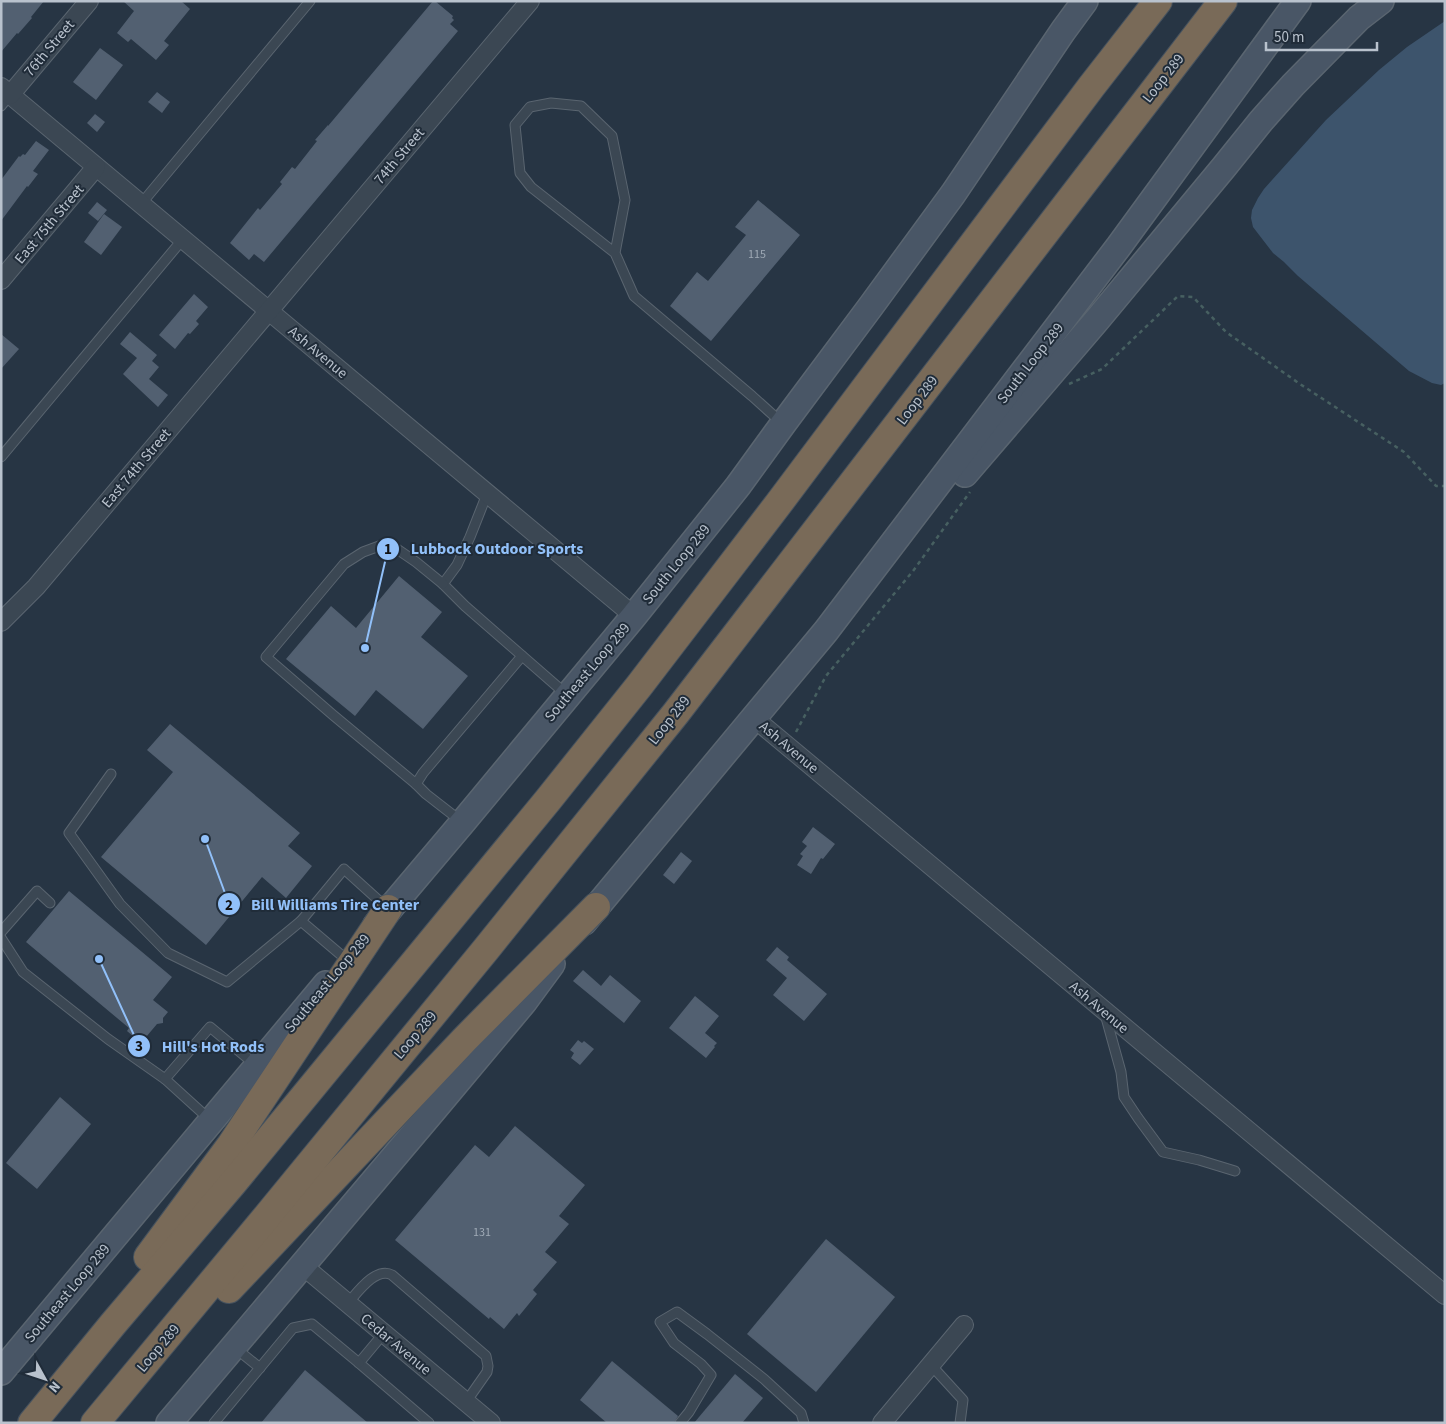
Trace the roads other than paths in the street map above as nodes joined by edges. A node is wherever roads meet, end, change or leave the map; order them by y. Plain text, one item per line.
1 (89, 1) edge
2 (310, 1) edge
3 (530, 1) edge
4 (1065, 1) edge
5 (1085, 1) edge
6 (1158, 1) edge
7 (1223, 1) edge
8 (1298, 1) edge
9 (1381, 1) edge
10 (4, 96) edge
11 (96, 167) junction
12 (953, 194) junction
13 (141, 204) junction
14 (183, 239) junction
15 (615, 253) junction
16 (1, 280) edge
17 (269, 310) junction
18 (783, 424) junction
19 (1, 457) edge
20 (487, 494) junction
21 (443, 584) junction
22 (634, 616) junction
23 (1, 622) edge
24 (826, 631) junction
25 (522, 656) junction
26 (567, 696) junction
27 (754, 718) junction
28 (111, 774) dead end
29 (416, 784) junction
30 (463, 822) junction
31 (50, 902) dead end
32 (596, 906) junction
33 (388, 909) junction
34 (301, 921) junction
35 (1, 932) edge
36 (1, 938) edge
37 (347, 960) junction
38 (1104, 1011) junction
39 (257, 1066) junction
40 (165, 1079) junction
41 (211, 1121) junction
42 (1235, 1171) dead end
43 (302, 1264) junction
44 (1445, 1295) edge
45 (348, 1303) junction
46 (964, 1325) dead end
47 (384, 1333) junction
48 (234, 1347) junction
49 (359, 1363) junction
50 (930, 1365) junction
51 (260, 1368) junction
52 (1, 1372) edge
53 (62, 1387) junction
54 (466, 1402) junction
55 (32, 1423) edge
56 (96, 1423) edge
57 (107, 1423) edge
58 (169, 1423) edge
59 (214, 1423) edge
60 (429, 1423) edge
61 (491, 1423) edge
62 (680, 1423) edge
63 (804, 1423) edge
64 (882, 1423) edge
65 (960, 1423) edge

1 - 10 street, 76th Street
2 - 13 lane
3 - 17 street, 74th Street
4 - 12 main road
5 - 12 main road, South Loop 289
6 - 53 highway
7 - 56 highway, Loop 289
8 - 24 main road, South Loop 289
9 - 24 main road
10 - 11 street, Ash Avenue
11 - 13 street, Ash Avenue
11 - 16 street, East 75th Street
12 - 18 main road, South Loop 289
13 - 14 street, Ash Avenue
14 - 17 street, Ash Avenue
14 - 19 lane
15 - 15 lane
15 - 18 lane
17 - 20 street, Ash Avenue
17 - 23 street, East 74th Street
18 - 22 main road, South Loop 289
20 - 21 lane
20 - 22 street, Ash Avenue
21 - 25 lane
21 - 29 lane
22 - 26 main road, Southeast Loop 289
24 - 27 main road, South Loop 289
25 - 26 lane
25 - 29 lane
26 - 30 main road, Southeast Loop 289
27 - 32 main road
27 - 38 street, Ash Avenue
28 - 34 lane
29 - 30 lane
30 - 33 main road, Southeast Loop 289
31 - 35 lane
32 - 43 main road
32 - 57 highway
33 - 34 lane
33 - 37 main road, Southeast Loop 289
33 - 53 highway
34 - 37 lane
36 - 40 lane
37 - 39 main road, Southeast Loop 289
38 - 42 lane
38 - 44 street, Ash Avenue
39 - 40 lane
39 - 41 main road, Southeast Loop 289
40 - 41 lane
41 - 52 main road, Southeast Loop 289
43 - 45 street, Cedar Avenue
43 - 48 main road
45 - 47 street, Cedar Avenue
45 - 54 lane
46 - 50 street
47 - 49 lane
47 - 54 street, Cedar Avenue
48 - 51 lane
48 - 58 main road
49 - 51 lane
49 - 60 lane
50 - 64 street
50 - 65 lane
51 - 59 lane
53 - 55 highway
54 - 61 street, Cedar Avenue
62 - 63 lane

